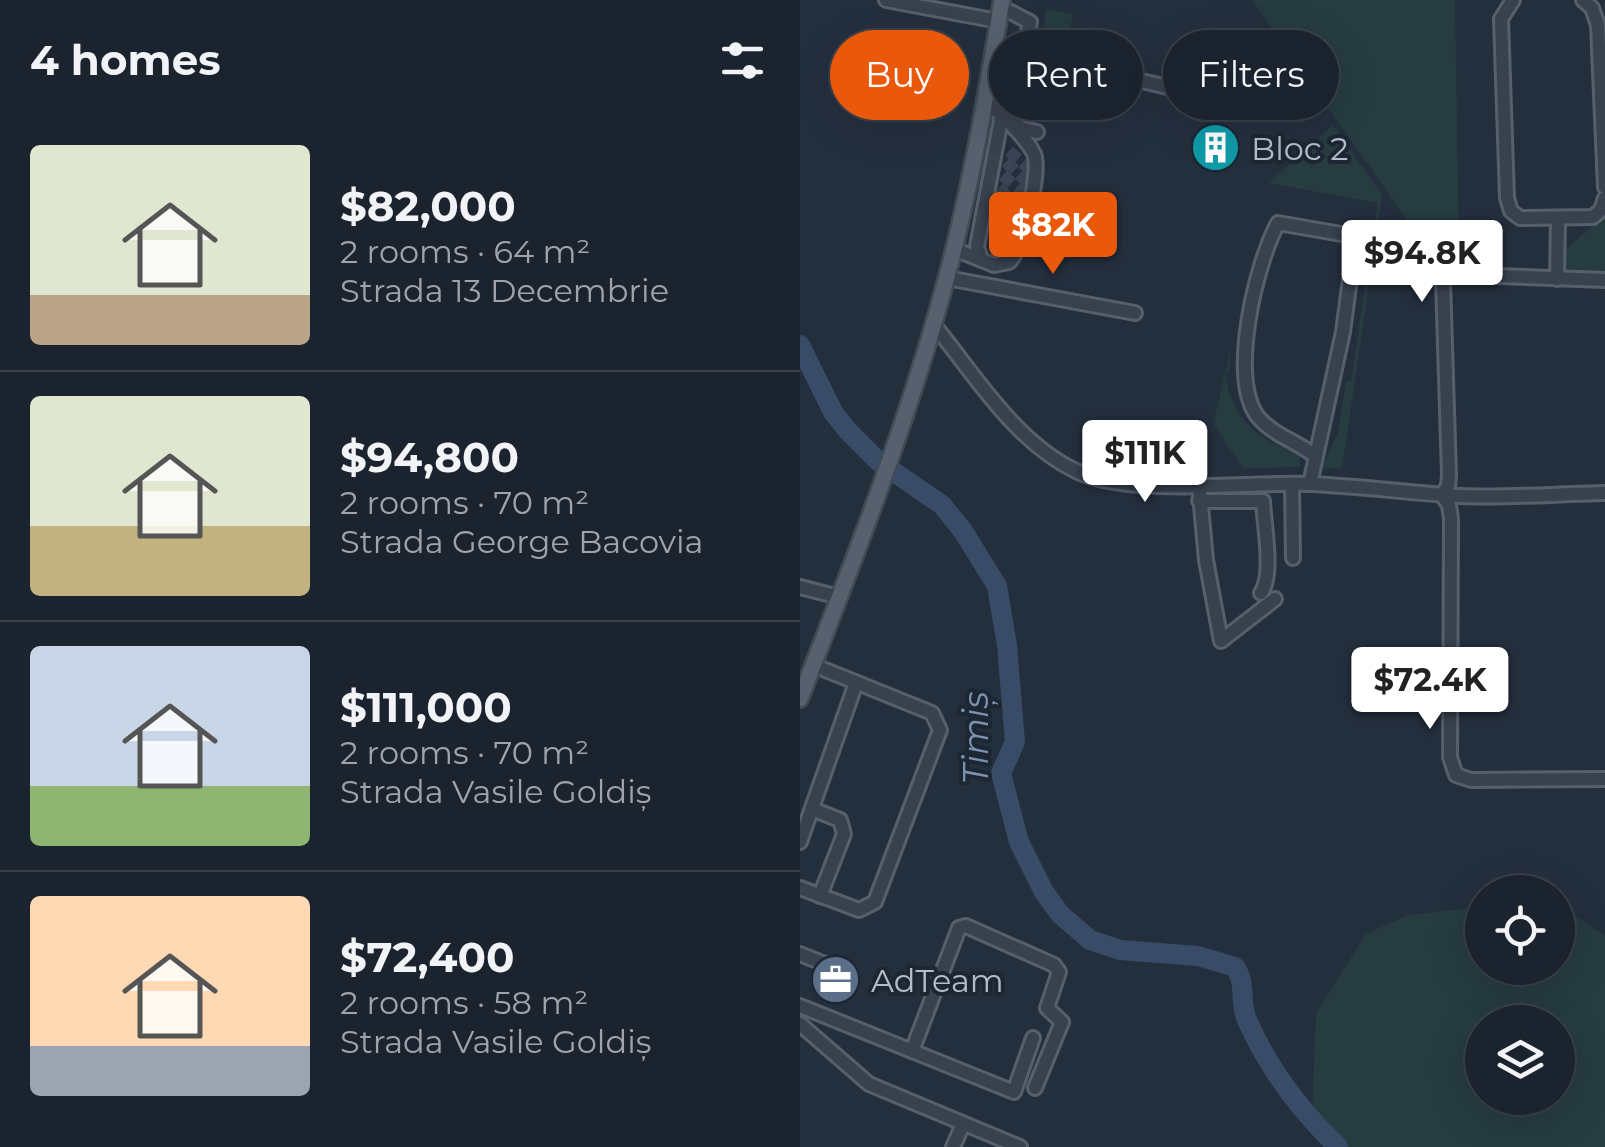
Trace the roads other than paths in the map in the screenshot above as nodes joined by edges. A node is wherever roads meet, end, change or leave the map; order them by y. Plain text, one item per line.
1 (886, 0) edge
2 (1513, 0) edge
3 (1583, 0) edge
4 (1001, 10) edge
5 (1028, 30) edge
6 (984, 100) junction
7 (989, 104) edge
8 (1006, 120) edge
9 (1008, 120) edge
10 (1009, 120) edge
11 (1037, 132) dead end
12 (1605, 187) edge
13 (1605, 198) edge
14 (1558, 218) junction
15 (954, 249) junction
16 (984, 261) junction
17 (947, 278) junction
18 (1556, 279) junction
19 (1605, 280) edge
20 (964, 282) junction
21 (1135, 313) dead end
22 (934, 325) junction
23 (1316, 456) junction
24 (1198, 484) junction
25 (1243, 484) junction
26 (1292, 484) junction
27 (1310, 484) junction
28 (1605, 494) edge
29 (1442, 495) junction
30 (1244, 500) junction
31 (1199, 501) junction
32 (1293, 558) dead end
33 (800, 587) edge
34 (1261, 593) dead end
35 (839, 597) junction
36 (1275, 600) dead end
37 (813, 665) junction
38 (856, 682) junction
39 (800, 699) edge
40 (1605, 779) edge
41 (812, 809) junction
42 (800, 842) edge
43 (800, 888) edge
44 (820, 896) junction
45 (800, 954) edge
46 (840, 970) dead end
47 (800, 1006) edge
48 (800, 1024) edge
49 (1034, 1038) dead end
50 (912, 1051) junction
51 (1035, 1088) dead end
52 (963, 1124) junction
53 (954, 1147) edge
54 (1020, 1147) edge

1 - 4 street
2 - 14 street
3 - 12 street
4 - 5 street
4 - 6 main road
6 - 7 street
6 - 15 main road
8 - 16 street
9 - 16 street
10 - 11 street
13 - 14 street
14 - 18 street
15 - 16 street
15 - 17 main road
16 - 20 street
17 - 20 street
17 - 22 main road
18 - 19 street
18 - 29 street
20 - 21 street
22 - 24 street
22 - 35 main road
23 - 23 street
23 - 27 street
24 - 25 street
24 - 31 street
25 - 26 street
25 - 30 street
26 - 27 street
26 - 32 street
27 - 29 street
28 - 29 street
29 - 40 street
30 - 31 street
30 - 34 street
31 - 36 street
33 - 35 street
35 - 37 main road
37 - 38 street
37 - 39 main road
38 - 41 street
38 - 44 street
41 - 42 street
41 - 44 street
43 - 44 street
45 - 46 street
47 - 50 street
48 - 52 street
49 - 50 street
50 - 51 street
52 - 53 street
52 - 54 street

